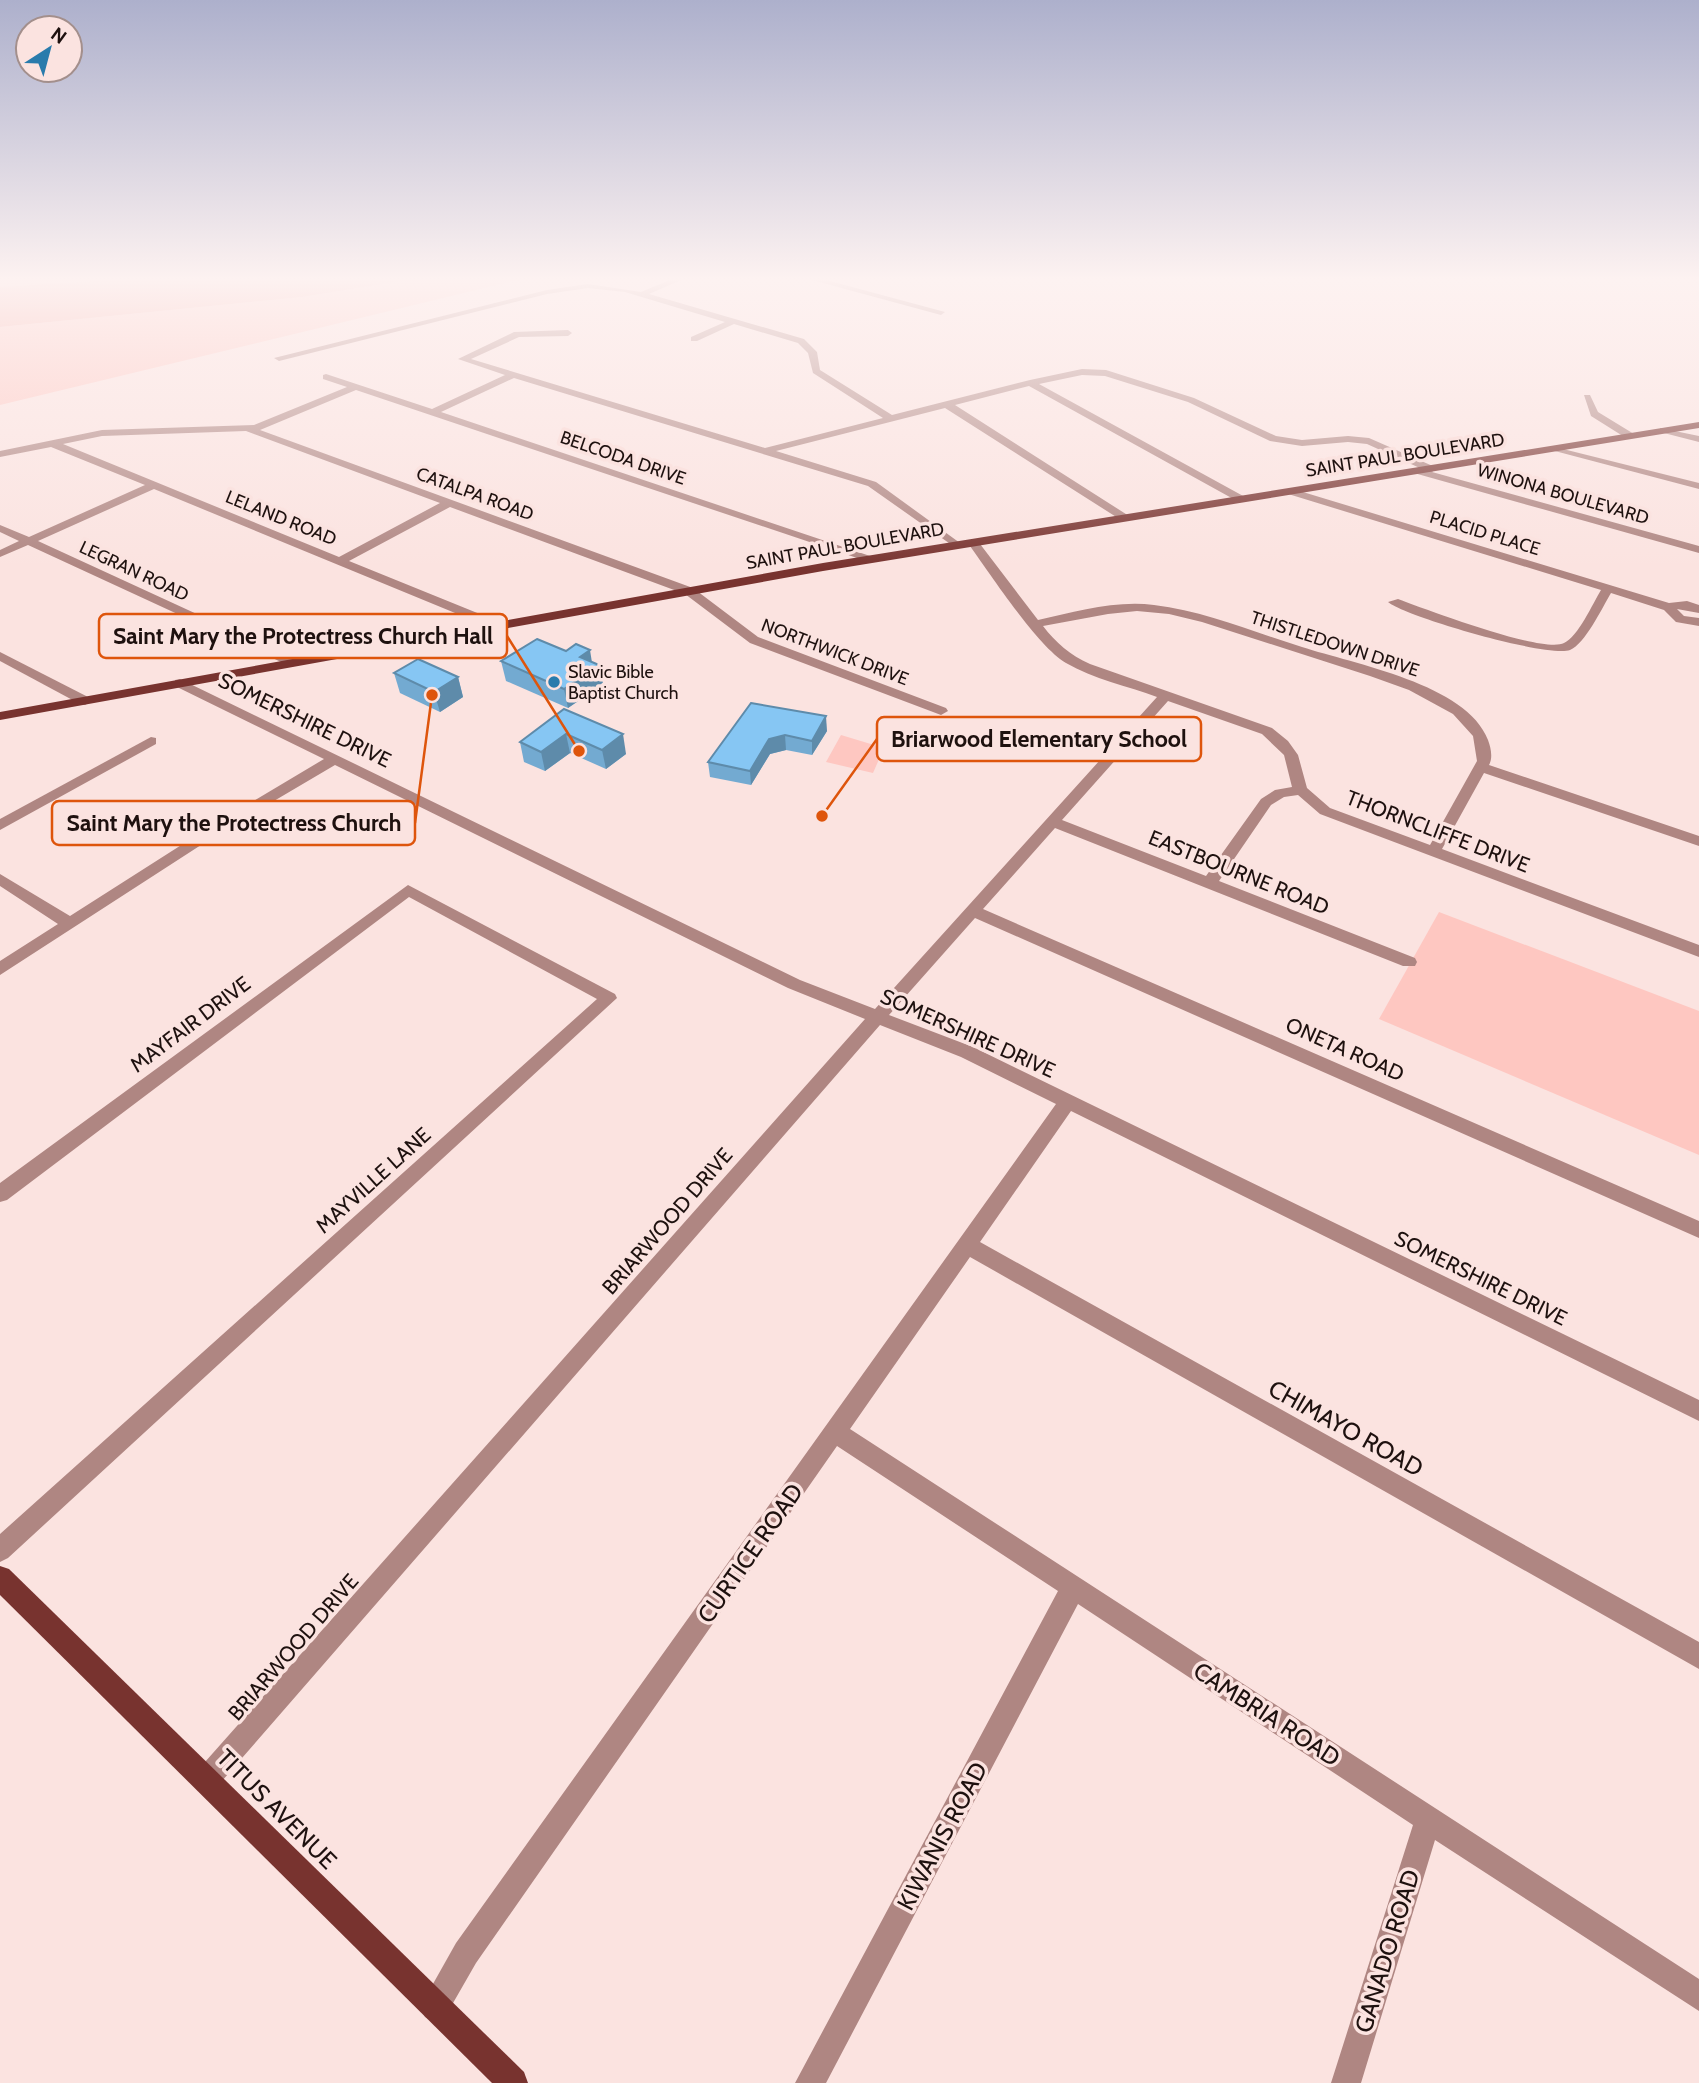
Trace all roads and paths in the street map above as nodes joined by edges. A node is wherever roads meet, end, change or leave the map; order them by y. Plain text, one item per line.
1 (514, 374) joint
2 (821, 374) edge
3 (1072, 374) edge
4 (1110, 374) edge
5 (326, 377) dead end
6 (1030, 383) junction
7 (355, 387) junction
8 (1587, 397) dead end
9 (946, 404) junction
10 (432, 413) junction
11 (891, 419) junction
12 (1699, 425) edge
13 (249, 429) junction
14 (1664, 430) junction
15 (1630, 436) junction
16 (1699, 439) edge
17 (51, 443) junction
18 (1555, 448) junction
19 (765, 451) junction
20 (0, 454) edge
21 (1431, 469) junction
22 (1418, 471) junction
23 (154, 485) junction
24 (1699, 486) edge
25 (1289, 491) junction
26 (1241, 499) junction
27 (449, 503) junction
28 (1125, 517) junction
29 (0, 528) edge
30 (29, 541) junction
31 (973, 542) junction
32 (956, 545) junction
33 (1699, 550) edge
34 (0, 554) edge
35 (869, 559) junction
36 (340, 561) junction
37 (1608, 589) junction
38 (689, 591) junction
39 (1394, 602) dead end
40 (1671, 608) junction
41 (1699, 609) edge
42 (1699, 622) edge
43 (1035, 624) junction
44 (498, 626) junction
45 (0, 656) edge
46 (292, 663) junction
47 (180, 683) junction
48 (1166, 695) junction
49 (85, 701) junction
50 (941, 711) dead end
51 (0, 716) edge
52 (151, 741) dead end
53 (333, 760) junction
54 (1482, 768) junction
55 (1301, 790) junction
56 (1052, 821) junction
57 (0, 825) edge
58 (1699, 841) edge
59 (1433, 852) junction
60 (0, 879) edge
61 (1209, 883) junction
62 (408, 890) joint
63 (973, 911) junction
64 (70, 924) junction
65 (1699, 951) edge
66 (1409, 962) dead end
67 (0, 969) edge
68 (877, 1017) junction
69 (1068, 1102) junction
70 (0, 1194) edge
71 (1699, 1230) edge
72 (967, 1245) junction
73 (1699, 1410) edge
74 (835, 1433) junction
75 (0, 1550) edge
76 (0, 1578) edge
77 (1073, 1588) junction
78 (1699, 1656) edge
79 (206, 1780) junction
80 (1428, 1819) junction
81 (1699, 1996) edge
82 (435, 2007) junction
83 (513, 2083) edge
84 (810, 2083) edge
85 (1346, 2083) edge

1 - 10 street
1 - 19 street
2 - 11 street
3 - 6 street
4 - 21 street
5 - 7 street, BELCODA DRIVE
6 - 9 street
6 - 26 street
7 - 10 street, BELCODA DRIVE
7 - 13 street
8 - 15 street
9 - 11 street
9 - 28 street
10 - 35 street, BELCODA DRIVE
11 - 19 street
12 - 14 main road, SAINT PAUL BOULEVARD
13 - 17 street
13 - 27 street, CATALPA ROAD
14 - 15 main road, SAINT PAUL BOULEVARD
14 - 16 street
15 - 18 main road, SAINT PAUL BOULEVARD
17 - 20 street
17 - 23 street, LELAND ROAD
18 - 21 main road, SAINT PAUL BOULEVARD
18 - 24 street
19 - 32 street
21 - 22 main road, SAINT PAUL BOULEVARD
22 - 25 main road, SAINT PAUL BOULEVARD
22 - 33 street, WINONA BOULEVARD
23 - 30 street
23 - 36 street, LELAND ROAD
25 - 26 main road, SAINT PAUL BOULEVARD
25 - 37 street, PLACID PLACE
26 - 28 main road, SAINT PAUL BOULEVARD
27 - 36 street
27 - 38 street, CATALPA ROAD
28 - 31 main road, SAINT PAUL BOULEVARD
29 - 30 street, LEGRAN ROAD
30 - 34 street
30 - 46 street, LEGRAN ROAD
31 - 32 main road, SAINT PAUL BOULEVARD
31 - 43 street
32 - 35 main road, SAINT PAUL BOULEVARD
35 - 38 main road, SAINT PAUL BOULEVARD
36 - 44 street, LELAND ROAD
37 - 39 street
37 - 40 street, PLACID PLACE
38 - 44 main road, SAINT PAUL BOULEVARD
38 - 50 street, NORTHWICK DRIVE
40 - 41 street, PLACID PLACE
40 - 42 street, PLACID PLACE
43 - 48 street
43 - 54 street, THISTLEDOWN DRIVE
44 - 46 main road, SAINT PAUL BOULEVARD
45 - 49 street
46 - 47 main road, SAINT PAUL BOULEVARD
47 - 49 main road, SAINT PAUL BOULEVARD
47 - 53 street, SOMERSHIRE DRIVE
48 - 55 street
48 - 56 street, BRIARWOOD DRIVE
49 - 51 main road, SAINT PAUL BOULEVARD
52 - 57 street
53 - 64 street
53 - 68 street, SOMERSHIRE DRIVE
54 - 58 street
54 - 59 street
55 - 59 street, THORNCLIFFE DRIVE
55 - 61 street
56 - 61 street, EASTBOURNE ROAD
56 - 63 street, BRIARWOOD DRIVE
59 - 65 street, THORNCLIFFE DRIVE
60 - 64 street
61 - 66 street, EASTBOURNE ROAD
62 - 70 street, MAYFAIR DRIVE
62 - 75 street, MAYVILLE LANE
63 - 68 street, BRIARWOOD DRIVE
63 - 71 street, ONETA ROAD
64 - 67 street
68 - 69 street, SOMERSHIRE DRIVE
68 - 79 street, BRIARWOOD DRIVE
69 - 72 street, CURTICE ROAD
69 - 73 street, SOMERSHIRE DRIVE
72 - 74 street, CURTICE ROAD
72 - 78 street, CHIMAYO ROAD
74 - 77 street, CAMBRIA ROAD
74 - 82 street, CURTICE ROAD
76 - 79 main road, TITUS AVENUE
77 - 80 street, CAMBRIA ROAD
77 - 84 street, KIWANIS ROAD
79 - 82 main road, TITUS AVENUE
80 - 81 street, CAMBRIA ROAD
80 - 85 street, GANADO ROAD
82 - 83 main road, TITUS AVENUE

